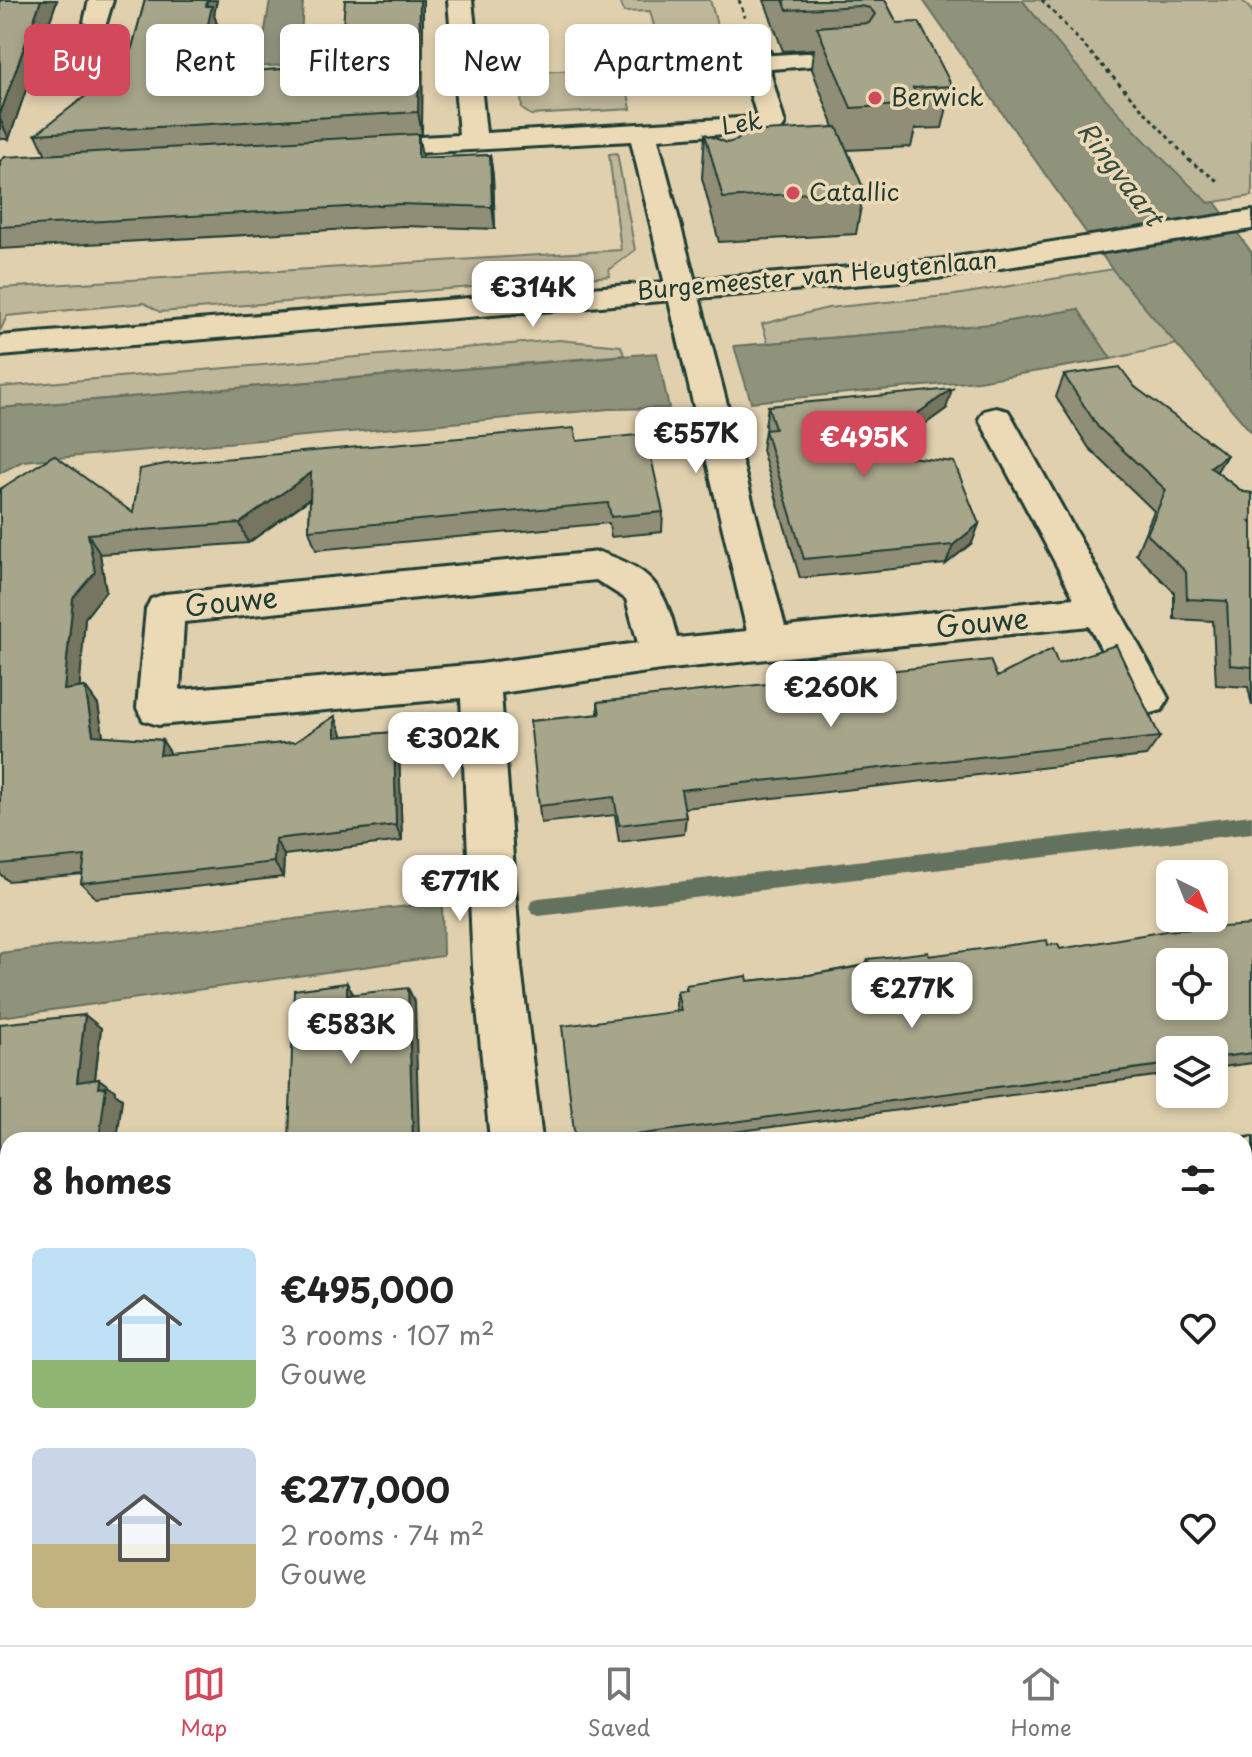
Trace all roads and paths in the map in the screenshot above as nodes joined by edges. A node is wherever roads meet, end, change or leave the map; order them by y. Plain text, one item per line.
1 (460, 0) edge
2 (1042, 0) edge
3 (771, 57) edge
4 (854, 58) edge
5 (766, 96) edge
6 (643, 133) junction
7 (473, 142) junction
8 (331, 150) edge
9 (1223, 184) dead end
10 (1252, 220) edge
11 (680, 289) junction
12 (0, 346) edge
13 (996, 419) dead end
14 (1098, 610) junction
15 (770, 646) junction
16 (661, 655) junction
17 (480, 680) junction
18 (1148, 698) dead end
19 (515, 1132) edge

1 - 7 street
2 - 9 path
3 - 4 lane
5 - 6 street, Lek
6 - 7 street, Lek
6 - 11 street
7 - 8 street, Lek
10 - 11 street, Burgemeester van Heugtenlaan
11 - 12 street, Burgemeester van Heugtenlaan
11 - 15 street
13 - 14 street
14 - 15 street, Gouwe
14 - 18 street
15 - 16 street, Gouwe
16 - 17 street, Gouwe
16 - 17 street, Gouwe
17 - 19 street

